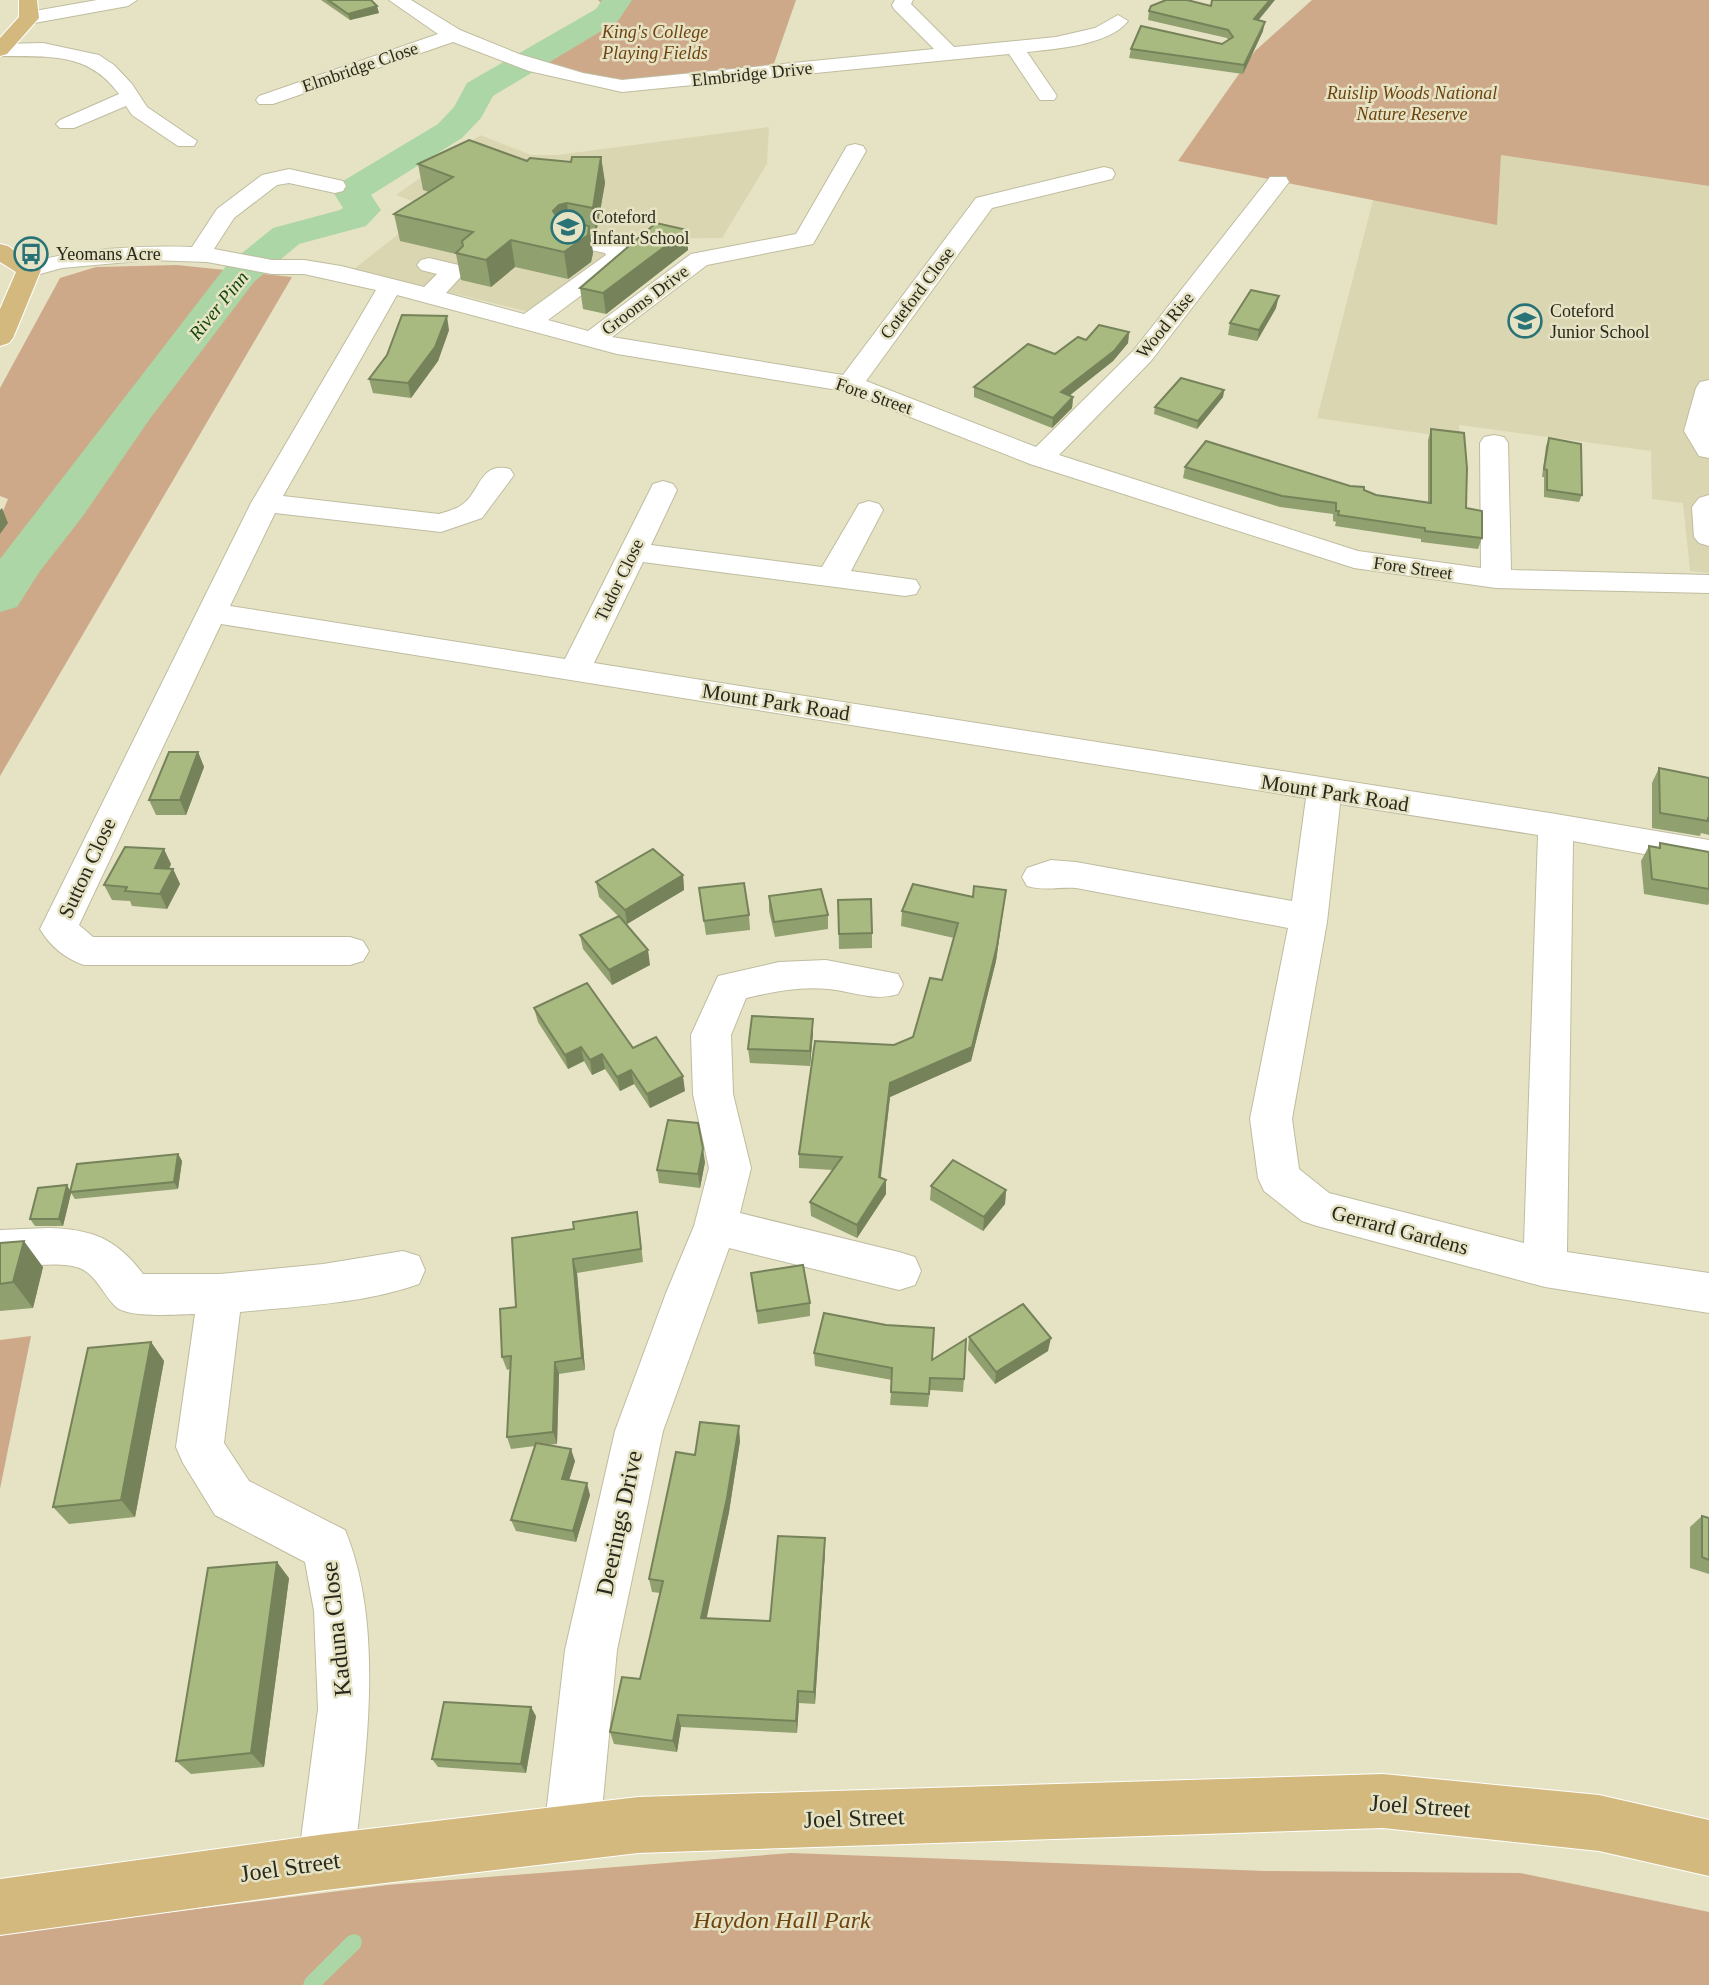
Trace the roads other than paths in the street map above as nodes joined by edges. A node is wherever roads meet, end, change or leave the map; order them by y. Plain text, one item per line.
1 (128, 0) edge
2 (398, 0) edge
3 (904, 0) edge
4 (29, 9) edge
5 (1139, 27) edge
6 (453, 35) junction
7 (1015, 48) junction
8 (0, 50) edge
9 (950, 54) junction
10 (1047, 96) dead end
11 (130, 97) junction
12 (266, 100) dead end
13 (67, 124) dead end
14 (186, 141) dead end
15 (855, 151) dead end
16 (1104, 174) dead end
17 (1278, 182) dead end
18 (335, 186) dead end
19 (571, 239) edge
20 (0, 251) edge
21 (199, 255) junction
22 (429, 265) dead end
23 (29, 270) junction
24 (390, 285) junction
25 (429, 296) junction
26 (528, 323) junction
27 (0, 338) edge
28 (593, 340) junction
29 (850, 384) junction
30 (1709, 388) edge
31 (1494, 443) dead end
32 (1709, 450) edge
33 (1040, 458) junction
34 (500, 475) dead end
35 (663, 490) dead end
36 (265, 503) junction
37 (1709, 504) edge
38 (869, 510) dead end
39 (1709, 537) edge
40 (633, 552) junction
41 (831, 579) junction
42 (1496, 579) junction
43 (1709, 584) edge
44 (905, 587) dead end
45 (211, 613) junction
46 (575, 670) junction
47 (1324, 791) junction
48 (1556, 827) junction
49 (1709, 853) edge
50 (1040, 877) dead end
51 (1308, 918) junction
52 (350, 951) dead end
53 (884, 984) dead end
54 (716, 1227) junction
55 (0, 1249) edge
56 (1545, 1268) junction
57 (403, 1270) dead end
58 (899, 1271) dead end
59 (1709, 1293) edge
60 (220, 1294) junction
61 (572, 1832) junction
62 (1709, 1848) edge
63 (326, 1862) junction
64 (0, 1907) edge

1 - 4 street
2 - 6 street, Elmbridge Drive
3 - 9 street
4 - 8 main road
5 - 7 street, Elmbridge Drive
6 - 9 street, Elmbridge Drive
6 - 12 street, Elmbridge Close
7 - 9 street, Elmbridge Drive
7 - 10 street
8 - 11 street
11 - 13 street
11 - 14 street
15 - 28 street, Grooms Drive
16 - 29 street, Coteford Close
17 - 33 street, Wood Rise
18 - 21 street
19 - 26 street
20 - 23 main road
21 - 23 street, Fore Street
21 - 24 street, Fore Street
22 - 25 street
23 - 27 main road
24 - 25 street, Fore Street
24 - 36 street
25 - 26 street, Fore Street
26 - 28 street, Fore Street
28 - 29 street, Fore Street
29 - 33 street, Fore Street
30 - 32 street
31 - 42 street
33 - 42 street, Fore Street
34 - 36 street
35 - 40 street, Tudor Close
36 - 45 street
37 - 39 street
38 - 41 street
40 - 41 street
40 - 46 street, Tudor Close
41 - 44 street
42 - 43 street, Fore Street
45 - 46 street, Mount Park Road
45 - 52 street, Sutton Close
46 - 47 street, Mount Park Road
47 - 48 street, Mount Park Road
47 - 51 street, Gerrard Gardens
48 - 49 street, Mount Park Road
48 - 56 street
50 - 51 street
51 - 56 street, Gerrard Gardens
53 - 54 street, Deerings Drive
54 - 58 street
54 - 61 street, Deerings Drive
55 - 60 street
56 - 59 street, Gerrard Gardens
57 - 60 street
60 - 63 street, Kaduna Close
61 - 62 main road, Joel Street
61 - 63 main road, Joel Street
63 - 64 main road, Joel Street

